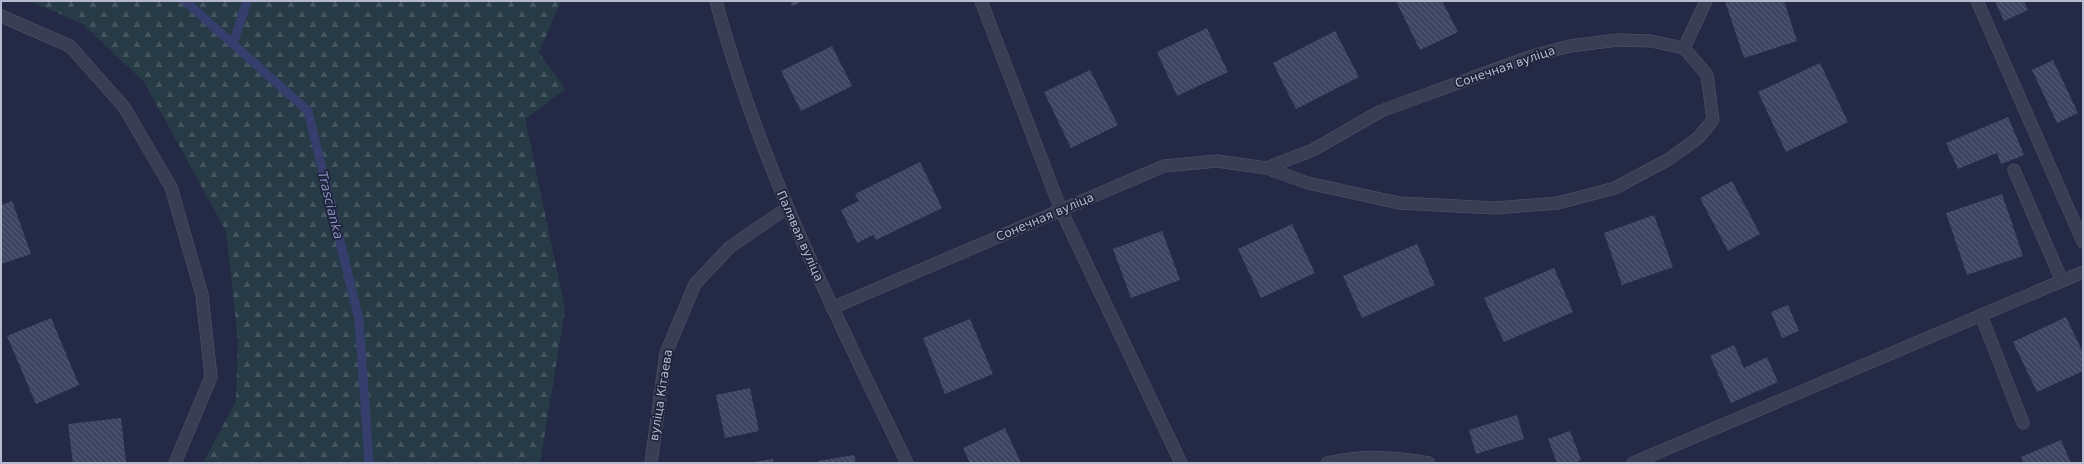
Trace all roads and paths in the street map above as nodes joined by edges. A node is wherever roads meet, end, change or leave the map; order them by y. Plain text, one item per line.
1 (716, 1) edge
2 (981, 1) edge
3 (1706, 1) edge
4 (1977, 1) edge
5 (1, 16) edge
6 (1684, 48) junction
7 (1266, 168) junction
8 (2014, 170) dead end
9 (787, 208) junction
10 (1061, 210) junction
11 (2083, 242) edge
12 (2083, 272) edge
13 (2062, 281) junction
14 (832, 308) junction
15 (1982, 315) junction
16 (2023, 423) dead end
17 (175, 463) edge
18 (650, 463) edge
19 (907, 463) edge
20 (1181, 463) edge
21 (1327, 463) edge
22 (1429, 463) edge
23 (1633, 463) edge

1 - 9 street, Палявая вуліца
2 - 10 street
3 - 6 street
4 - 11 street
5 - 17 street
6 - 7 street, Сонечная вуліца
6 - 7 street, Сонечная вуліца
7 - 10 street, Сонечная вуліца
8 - 13 street
9 - 14 street, Палявая вуліца
9 - 18 street, вуліца Кітаева
10 - 14 street, Сонечная вуліца
10 - 20 street
12 - 13 street
13 - 15 street
14 - 19 street, Палявая вуліца
15 - 16 street
15 - 23 street
21 - 22 street

